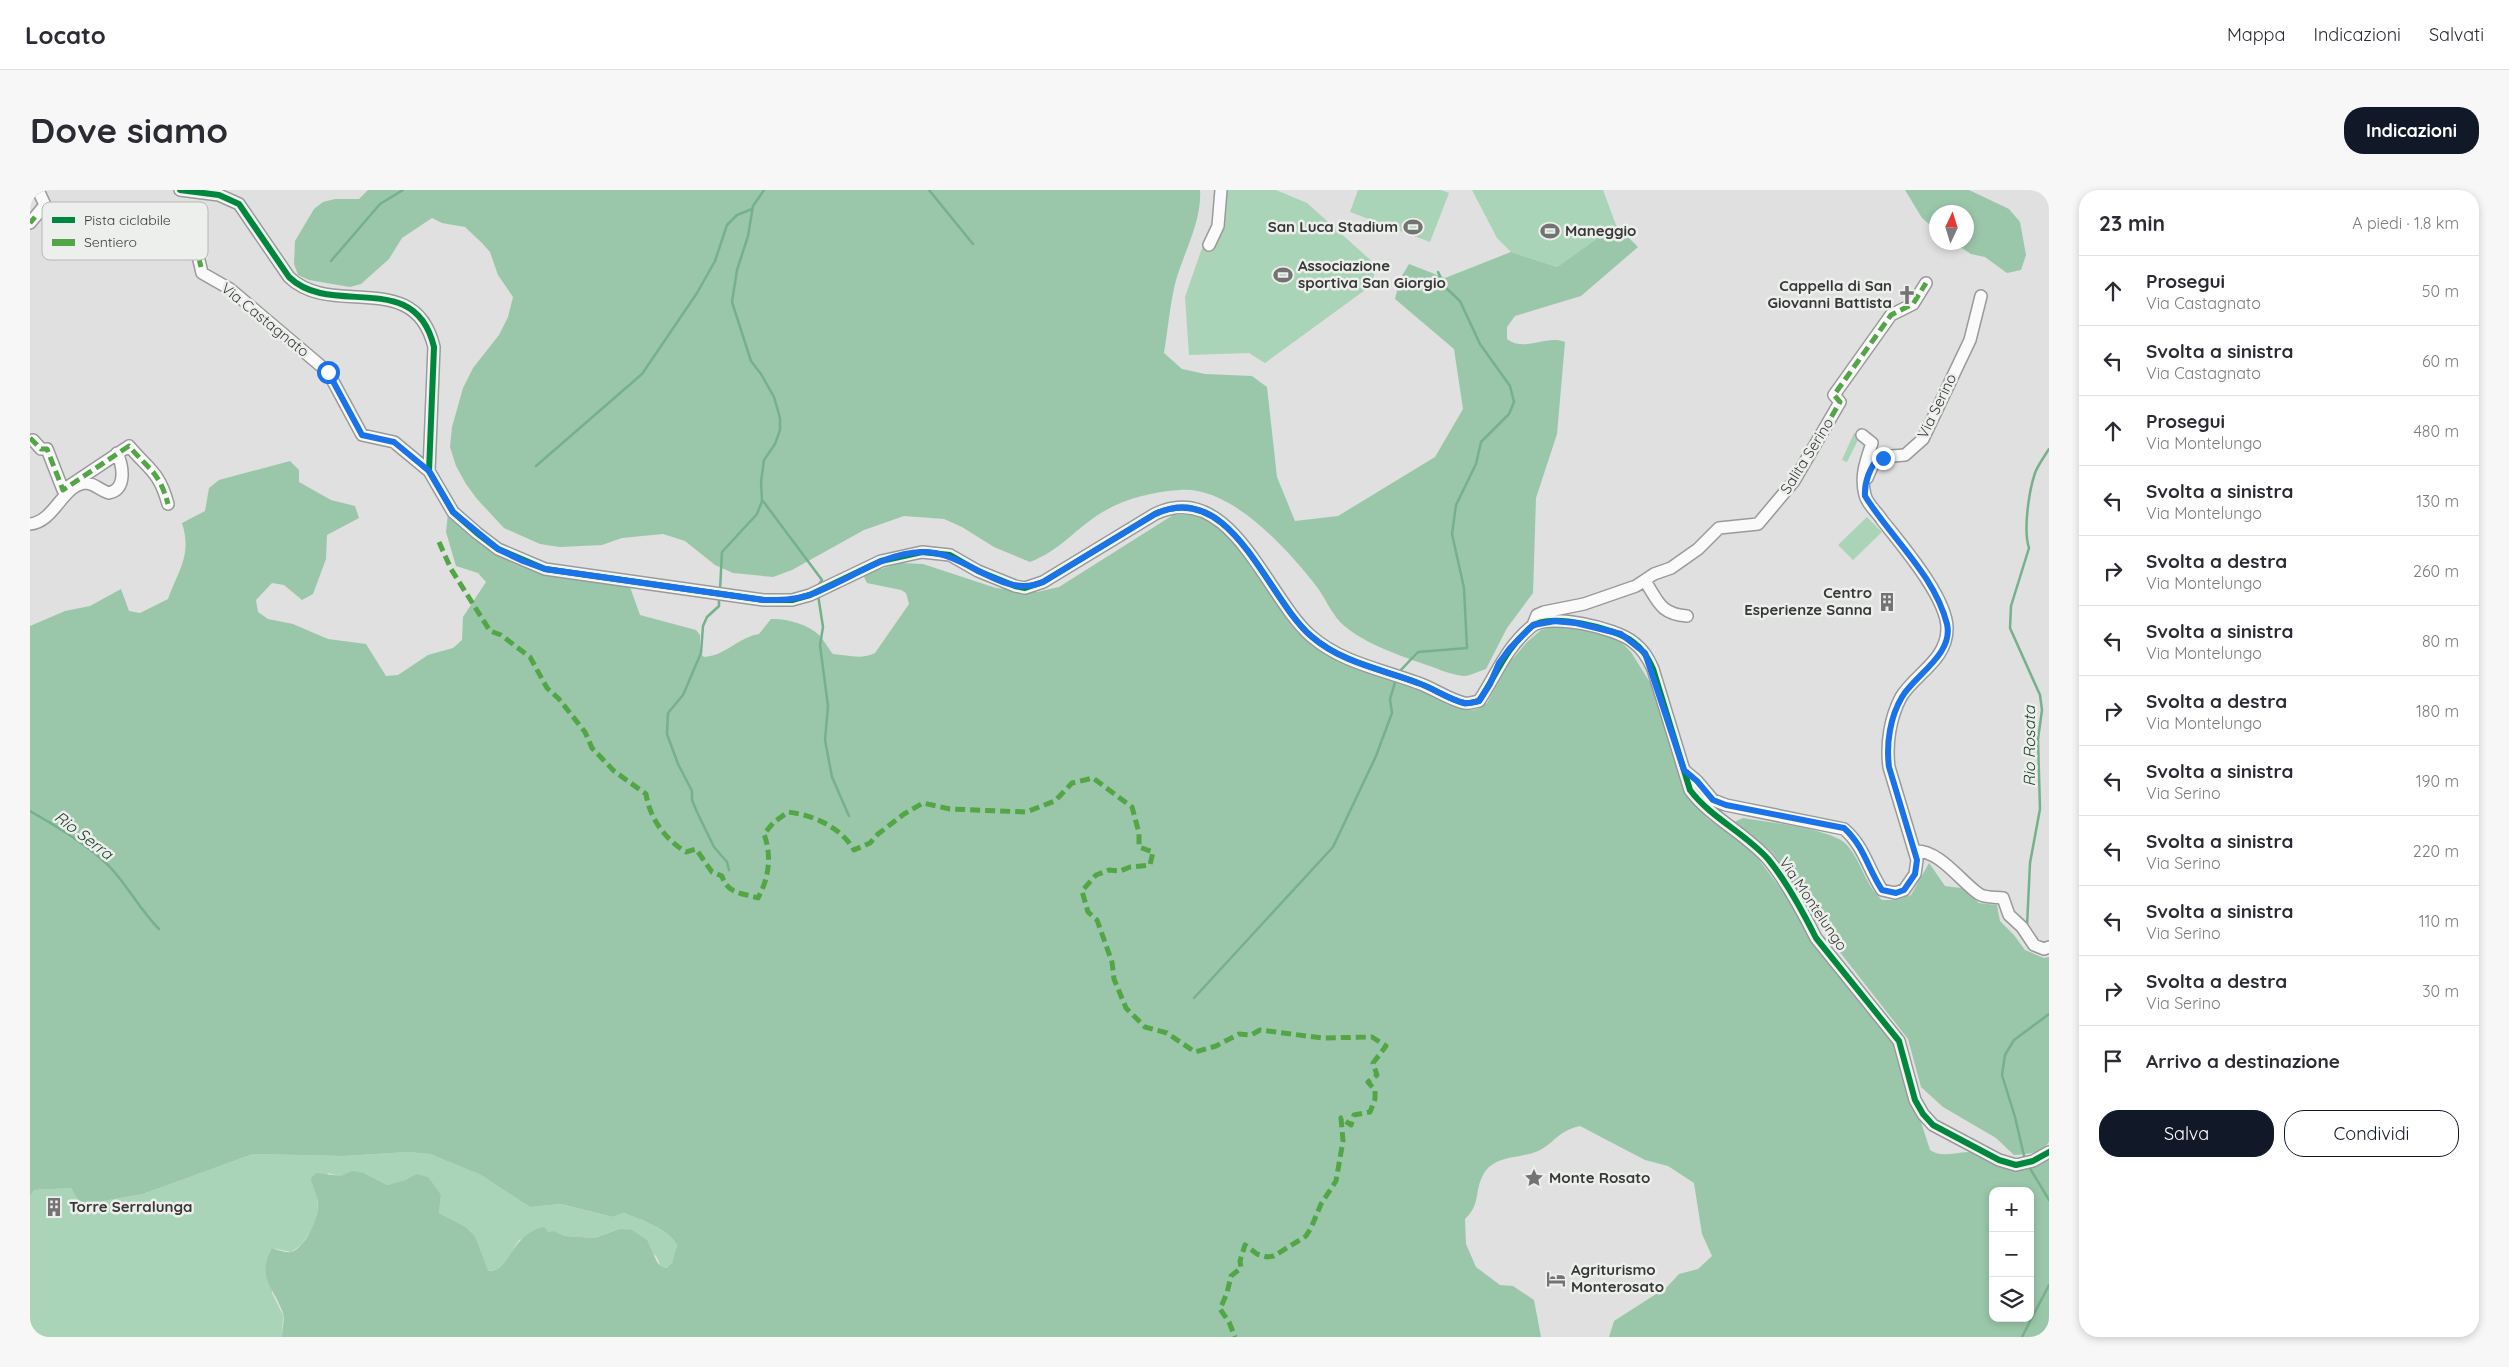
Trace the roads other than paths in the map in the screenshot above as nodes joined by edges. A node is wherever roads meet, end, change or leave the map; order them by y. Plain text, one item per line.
1 (38, 190) edge
2 (180, 190) edge
3 (1221, 190) edge
4 (44, 202) edge
5 (1209, 245) dead end
6 (199, 260) edge
7 (1926, 283) dead end
8 (1980, 296) dead end
9 (1862, 436) dead end
10 (33, 440) dead end
11 (117, 453) junction
12 (429, 471) junction
13 (1864, 487) junction
14 (168, 504) dead end
15 (30, 524) edge
16 (1645, 581) junction
17 (1687, 616) dead end
18 (1533, 625) junction
19 (1684, 770) junction
20 (1915, 851) junction
21 (2049, 947) edge
22 (2049, 1152) edge

1 - 4 street
2 - 12 street
3 - 5 street
6 - 12 street, Via Castagnato
7 - 16 street, Salita Serino
8 - 13 street, Via Serino
9 - 13 street
10 - 11 street
11 - 14 street
11 - 15 street
12 - 18 street
13 - 20 street
16 - 17 street
16 - 18 street, Salita Serino
18 - 19 street, Via Montelungo
19 - 20 street
19 - 22 street, Via Montelungo
20 - 21 street

